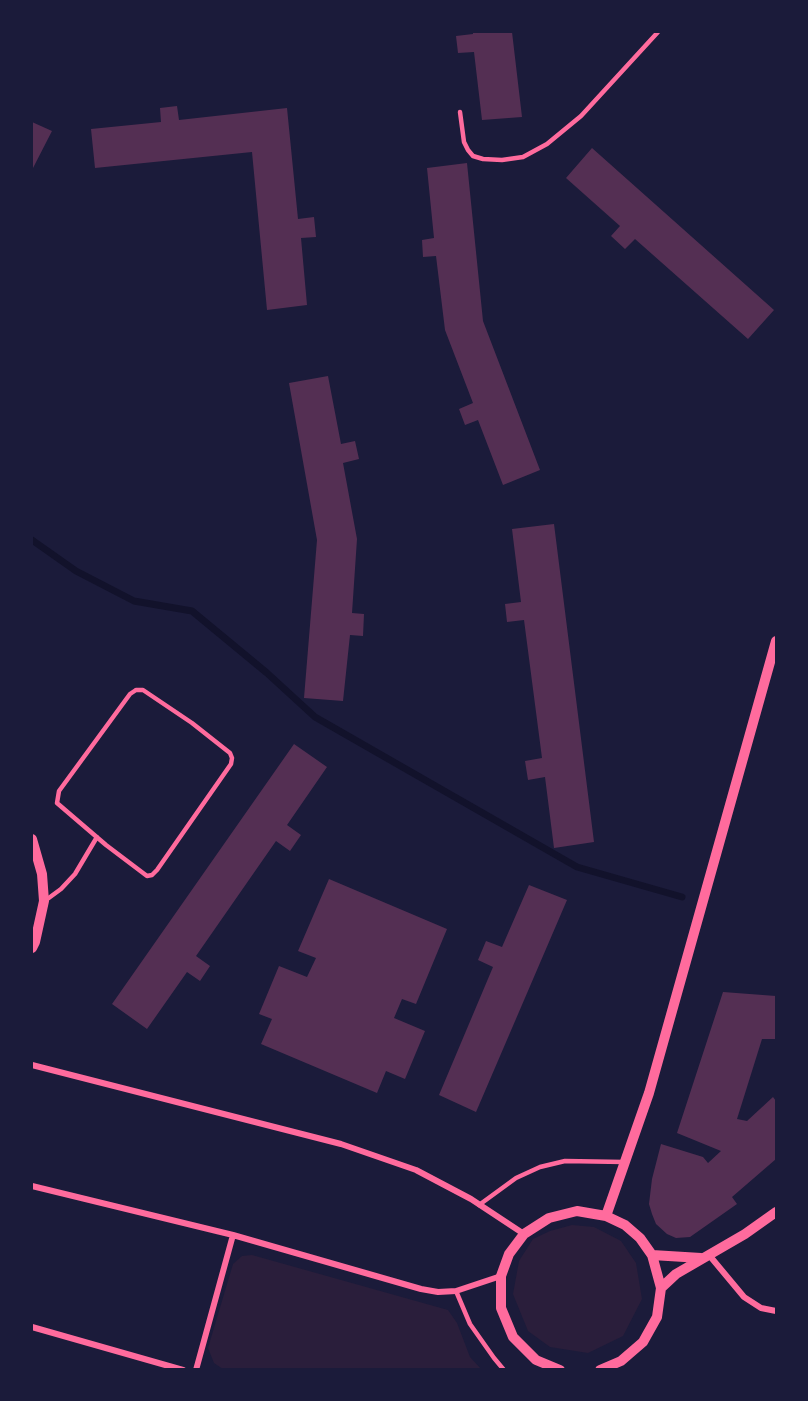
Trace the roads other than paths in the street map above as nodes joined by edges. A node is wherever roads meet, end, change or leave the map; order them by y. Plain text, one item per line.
1 (658, 32) edge
2 (460, 112) dead end
3 (777, 641) edge
4 (97, 837) junction
5 (32, 839) edge
6 (44, 901) junction
7 (32, 948) edge
8 (32, 1065) edge
9 (625, 1162) junction
10 (32, 1185) edge
11 (479, 1205) junction
12 (777, 1212) edge
13 (606, 1216) junction
14 (524, 1234) junction
15 (233, 1235) junction
16 (652, 1255) junction
17 (705, 1257) junction
18 (501, 1276) junction
19 (660, 1288) junction
20 (456, 1291) junction
21 (777, 1311) edge
22 (32, 1327) edge
23 (183, 1370) edge
24 (196, 1370) edge
25 (504, 1370) edge
26 (560, 1370) edge
27 (600, 1370) edge

1 - 2 lane
3 - 9 street
4 - 4 lane
4 - 6 lane
5 - 6 street
6 - 7 street
8 - 11 street
9 - 11 lane
9 - 13 street
10 - 15 street
11 - 14 street
12 - 17 street
13 - 14 street
13 - 16 street
14 - 18 street
15 - 20 street
15 - 24 street
16 - 17 street
16 - 19 street
17 - 19 street
17 - 21 street
18 - 20 street
18 - 26 street
19 - 27 street
20 - 25 lane
22 - 23 street

